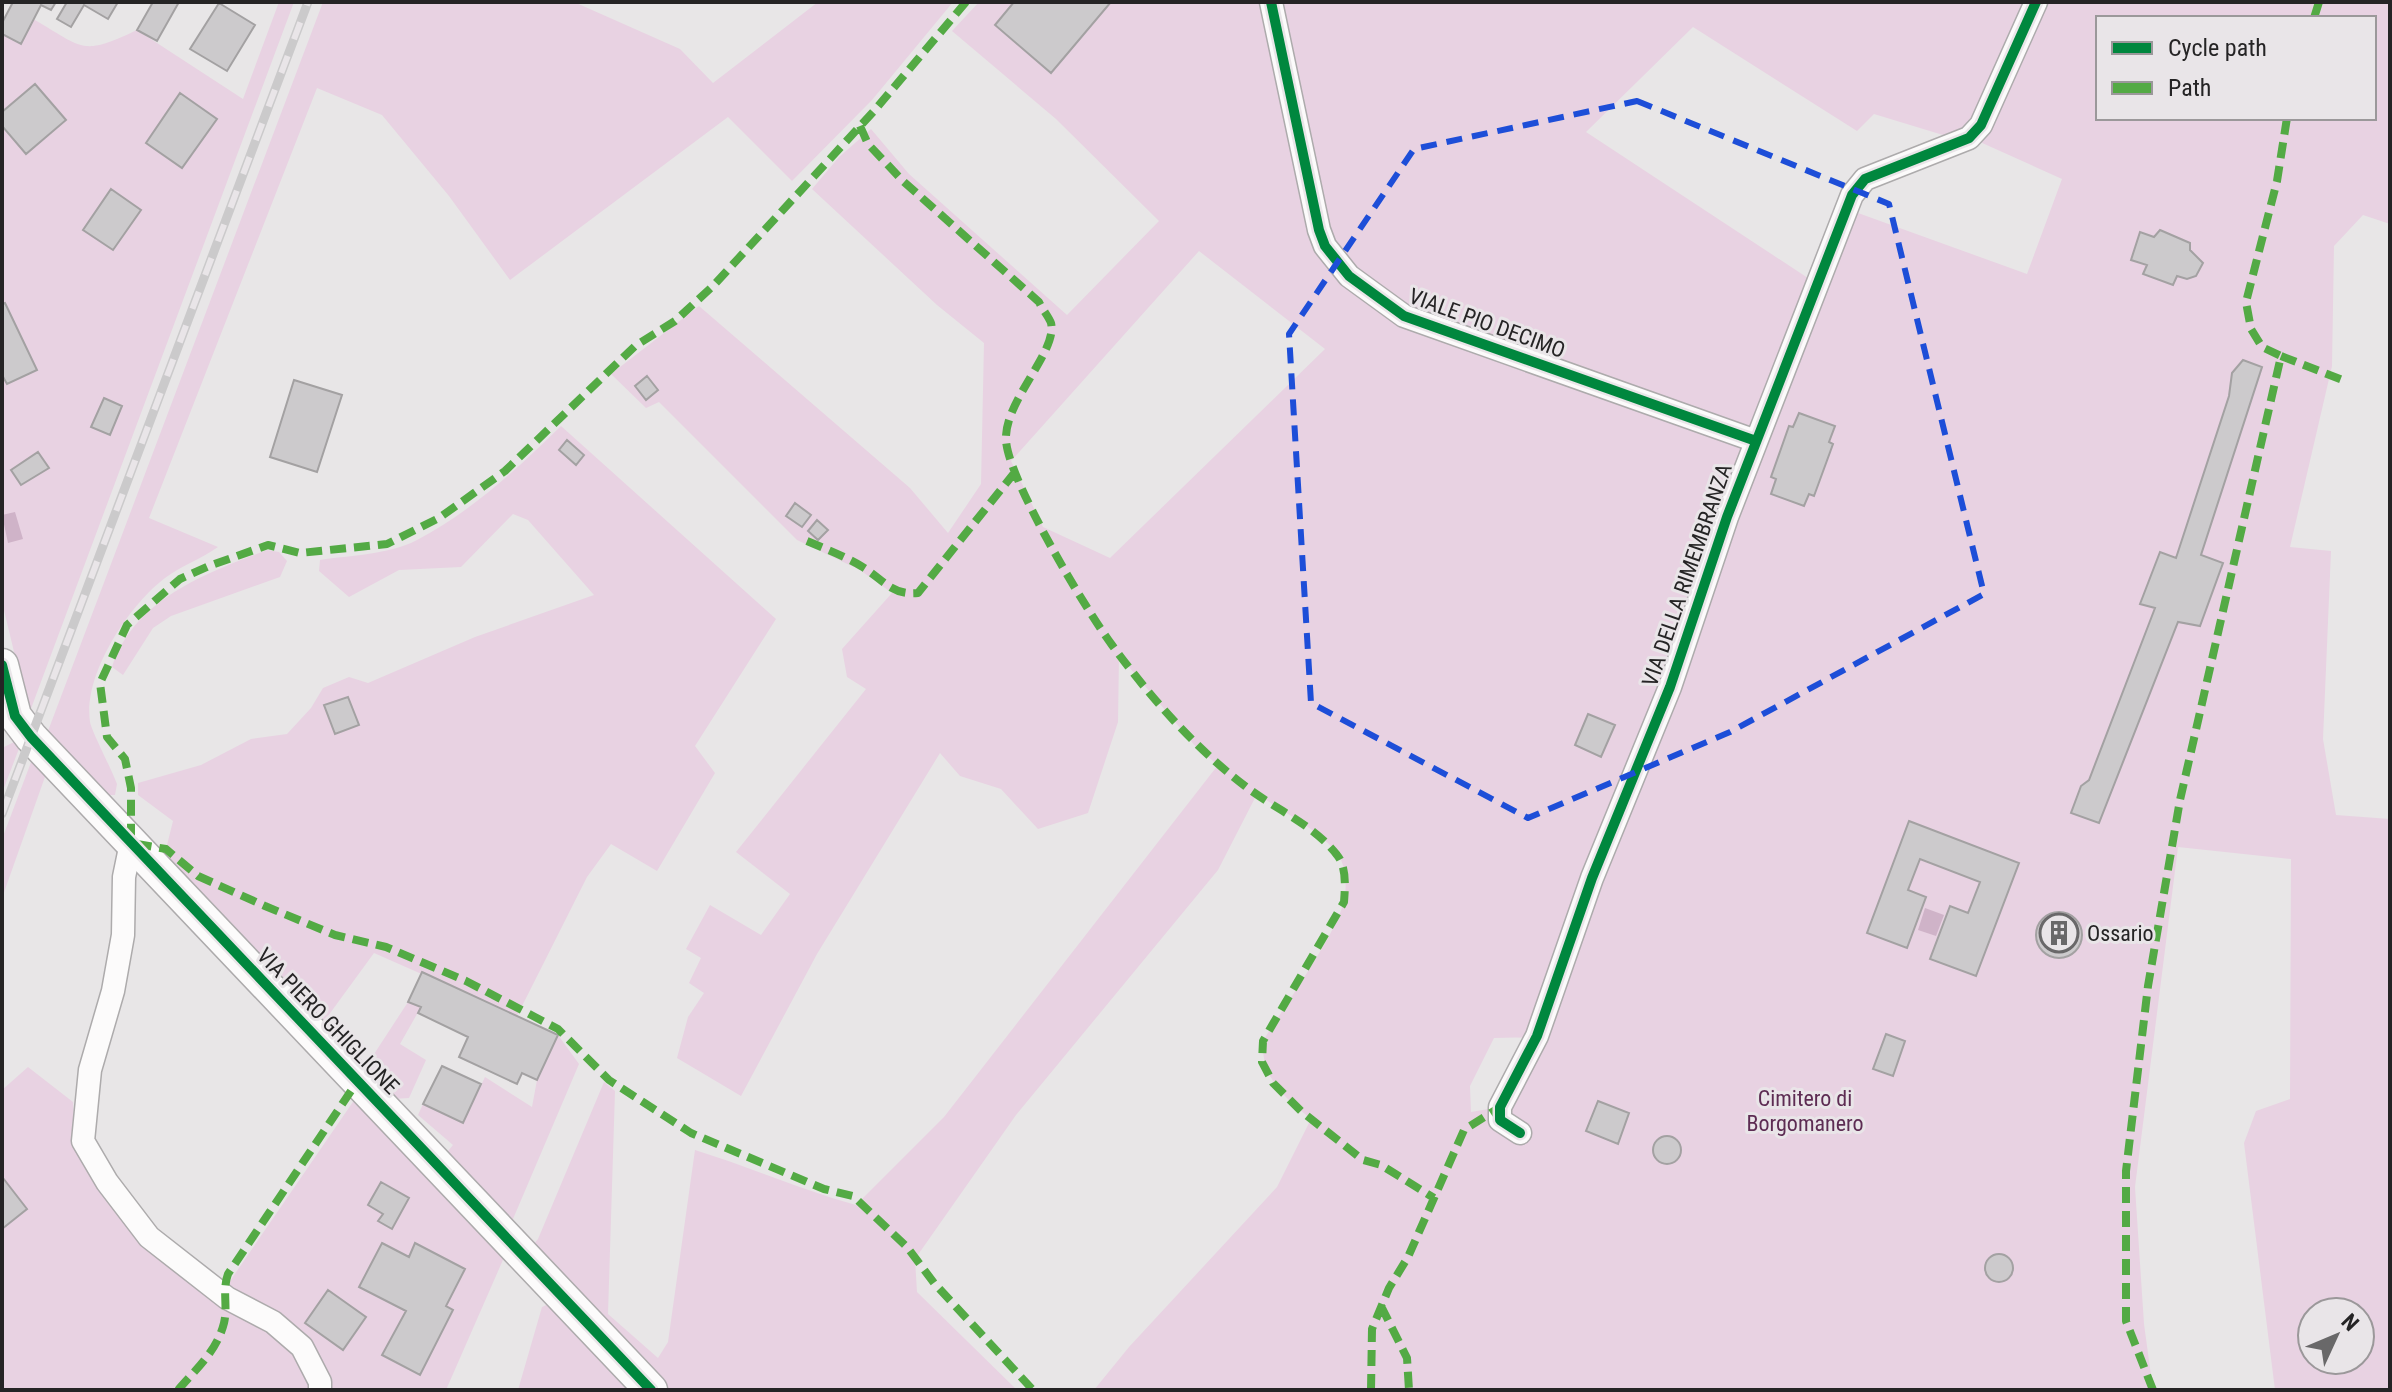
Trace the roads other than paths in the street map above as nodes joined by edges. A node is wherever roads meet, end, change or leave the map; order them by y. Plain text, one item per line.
1 (1271, 2) edge
2 (2036, 2) edge
3 (1756, 441) junction
4 (2, 665) edge
5 (131, 843) junction
6 (1520, 1133) dead end
7 (320, 1390) edge
8 (651, 1390) edge

1 - 3 street, VIALE PIO DECIMO
2 - 3 street, VIA DELLA RIMEMBRANZA
3 - 6 street, VIA DELLA RIMEMBRANZA
4 - 5 street, VIA PIERO GHIGLIONE
5 - 7 street
5 - 8 street, VIA PIERO GHIGLIONE

